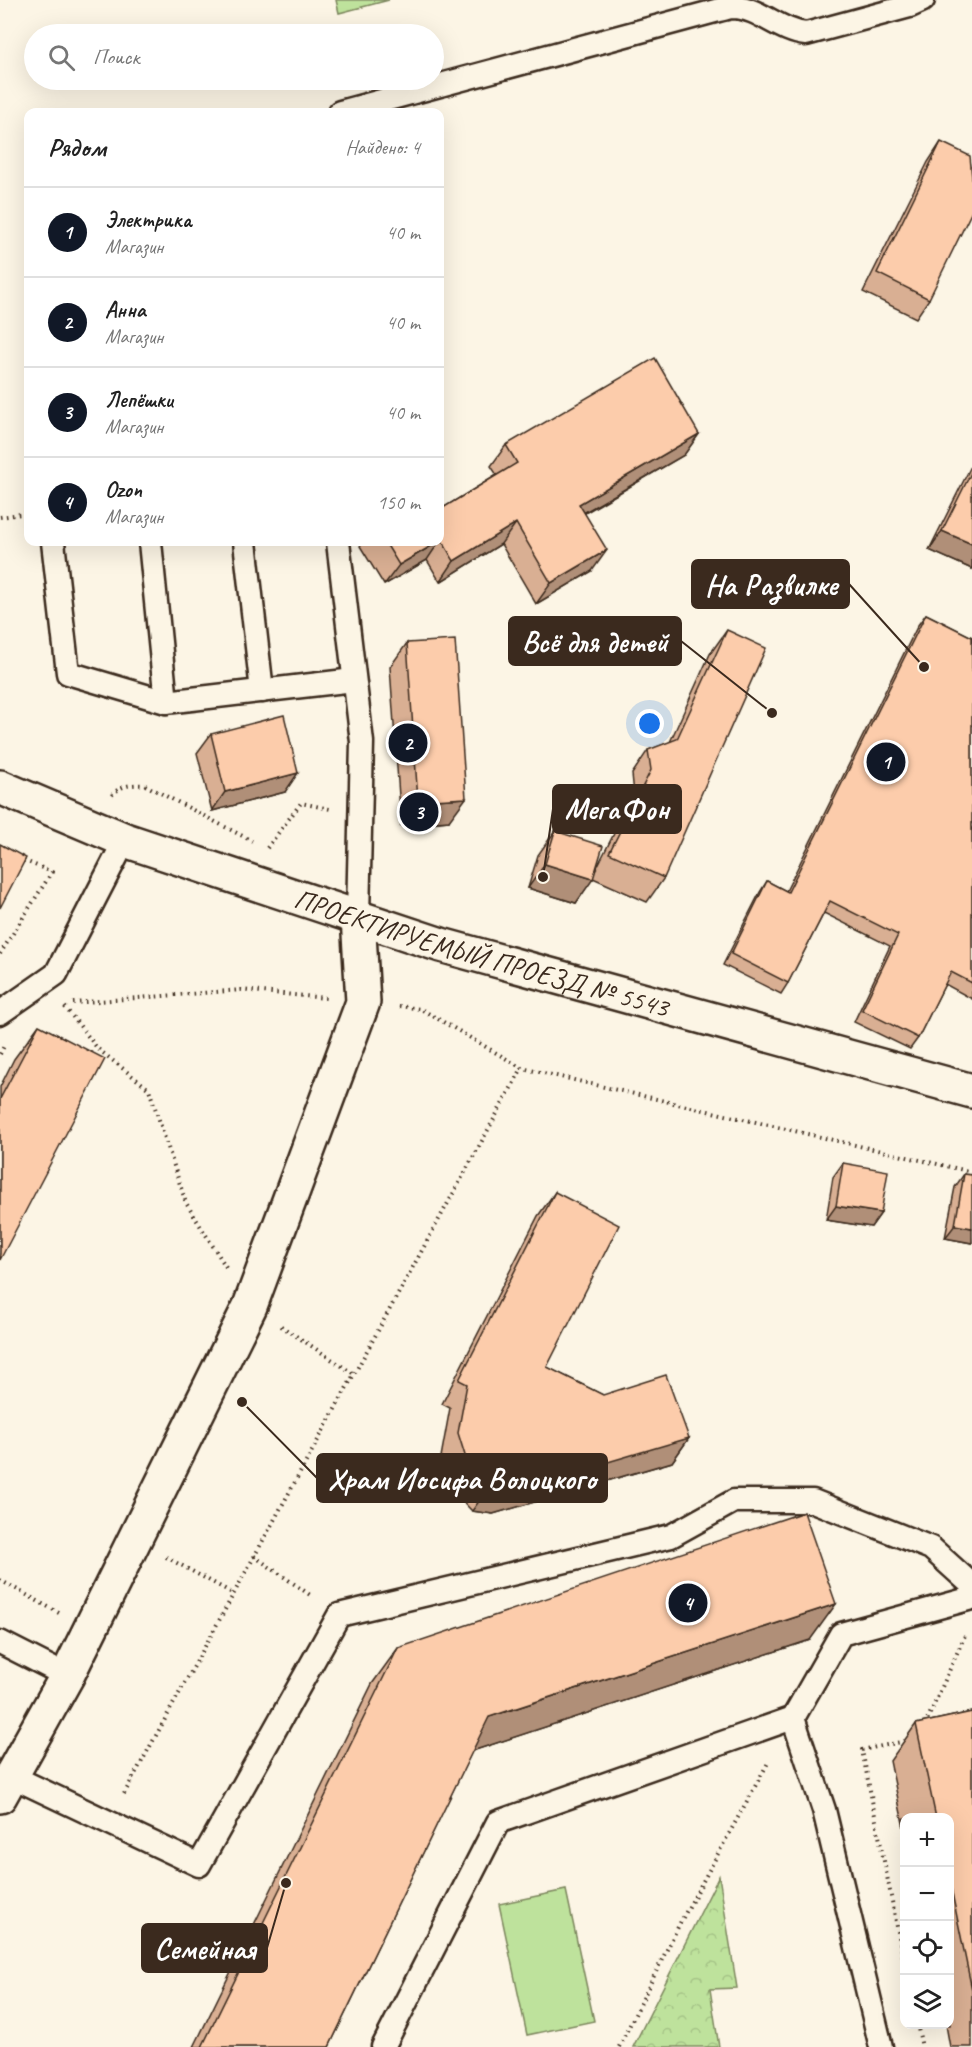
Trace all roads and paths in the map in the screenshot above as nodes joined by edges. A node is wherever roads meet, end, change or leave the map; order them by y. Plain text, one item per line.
1 (923, 0) edge
2 (444, 84) edge
3 (422, 90) edge
4 (355, 108) edge
5 (24, 514) edge
6 (0, 517) edge
7 (53, 546) edge
8 (150, 546) edge
9 (245, 546) edge
10 (338, 546) edge
11 (354, 680) junction
12 (262, 690) junction
13 (166, 702) junction
14 (0, 787) edge
15 (108, 801) dead end
16 (360, 814) junction
17 (125, 840) junction
18 (10, 855) edge
19 (358, 917) junction
20 (0, 954) edge
21 (363, 1002) junction
22 (0, 1013) edge
23 (522, 1068) junction
24 (972, 1091) edge
25 (972, 1172) edge
26 (250, 1306) junction
27 (354, 1374) junction
28 (254, 1556) junction
29 (972, 1585) edge
30 (972, 1598) edge
31 (339, 1615) junction
32 (967, 1630) dead end
33 (0, 1642) edge
34 (67, 1676) junction
35 (793, 1718) junction
36 (924, 1728) edge
37 (908, 1741) dead end
38 (5, 1786) edge
39 (123, 1796) dead end
40 (900, 1942) edge
41 (918, 2029) edge
42 (383, 2047) edge
43 (619, 2047) edge
44 (881, 2047) edge
45 (922, 2047) edge

1 - 2 lane
3 - 4 lane
5 - 6 path
7 - 13 lane
8 - 13 lane
9 - 12 lane
10 - 11 lane
11 - 12 lane
11 - 16 lane
12 - 13 lane
14 - 17 street, ПРОЕКТИРУЕМЫЙ ПРОЕЗД № 5543
15 - 16 path
16 - 19 lane
17 - 19 street, ПРОЕКТИРУЕМЫЙ ПРОЕЗД № 5543
17 - 22 lane
18 - 20 path
19 - 21 street
19 - 24 street, ПРОЕКТИРУЕМЫЙ ПРОЕЗД № 5543
21 - 23 path
21 - 26 street
21 - 26 path
23 - 25 path
23 - 27 path
26 - 27 path
26 - 34 street
27 - 28 path
28 - 31 path
28 - 39 path
29 - 31 lane
30 - 35 lane
31 - 38 lane
32 - 36 path
33 - 34 lane
34 - 38 street
35 - 42 lane
35 - 43 path
35 - 44 lane
37 - 40 path
41 - 45 path

